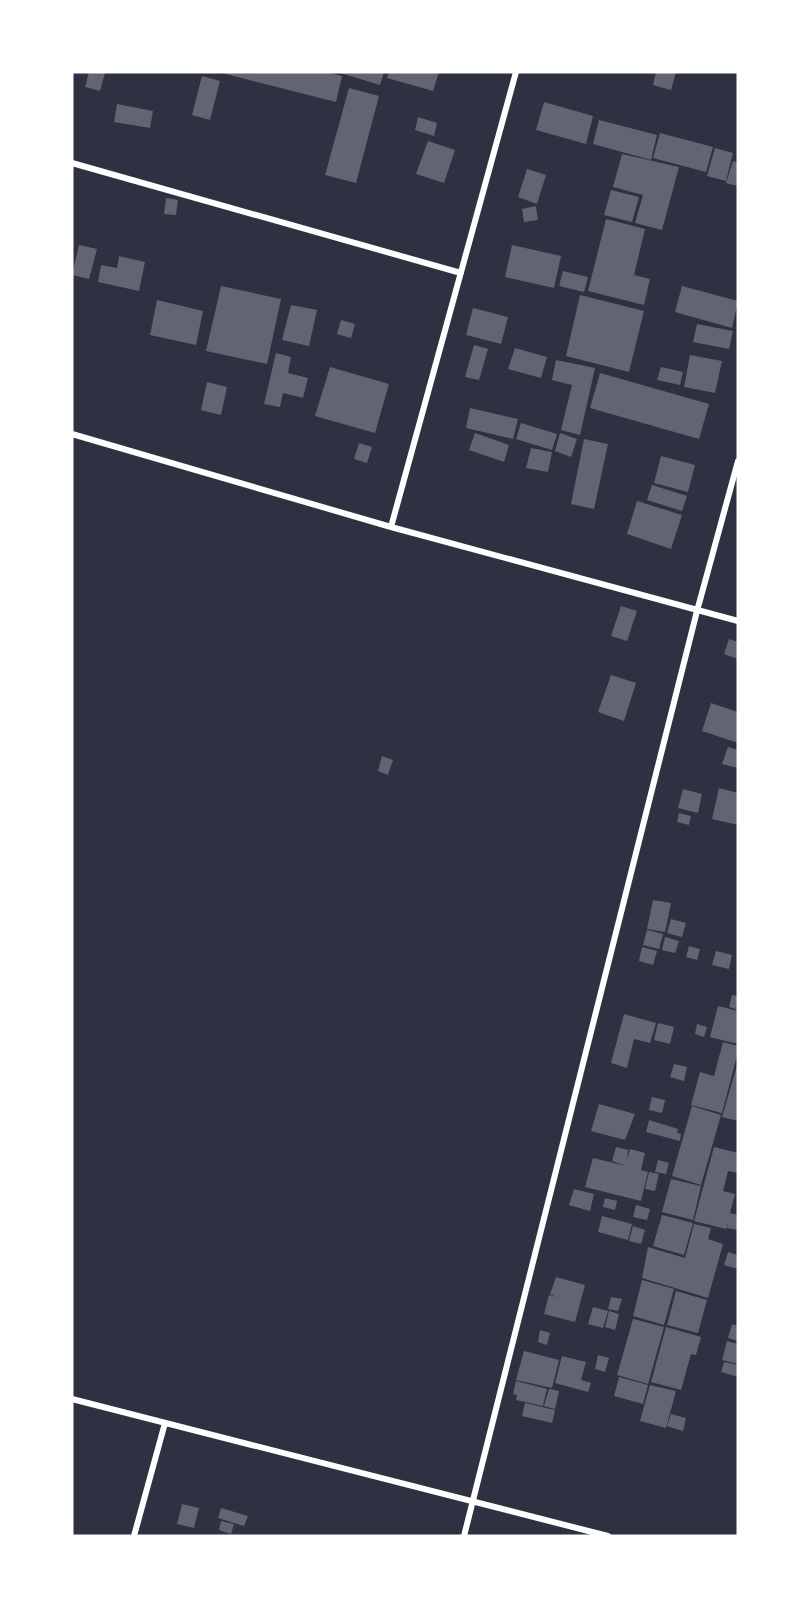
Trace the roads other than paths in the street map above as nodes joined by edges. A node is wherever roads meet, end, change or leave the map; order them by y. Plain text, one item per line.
1 (516, 72) edge
2 (72, 163) edge
3 (461, 273) junction
4 (72, 434) edge
5 (738, 461) edge
6 (391, 527) junction
7 (697, 611) junction
8 (738, 621) edge
9 (72, 1400) edge
10 (165, 1423) junction
11 (473, 1502) junction
12 (134, 1536) edge
13 (464, 1536) edge
14 (608, 1536) edge

1 - 3 street
2 - 3 street
3 - 6 street
4 - 6 street
5 - 7 street
6 - 7 street
7 - 8 street
7 - 11 street
9 - 10 street
10 - 11 street
10 - 12 street
11 - 13 street
11 - 14 street

